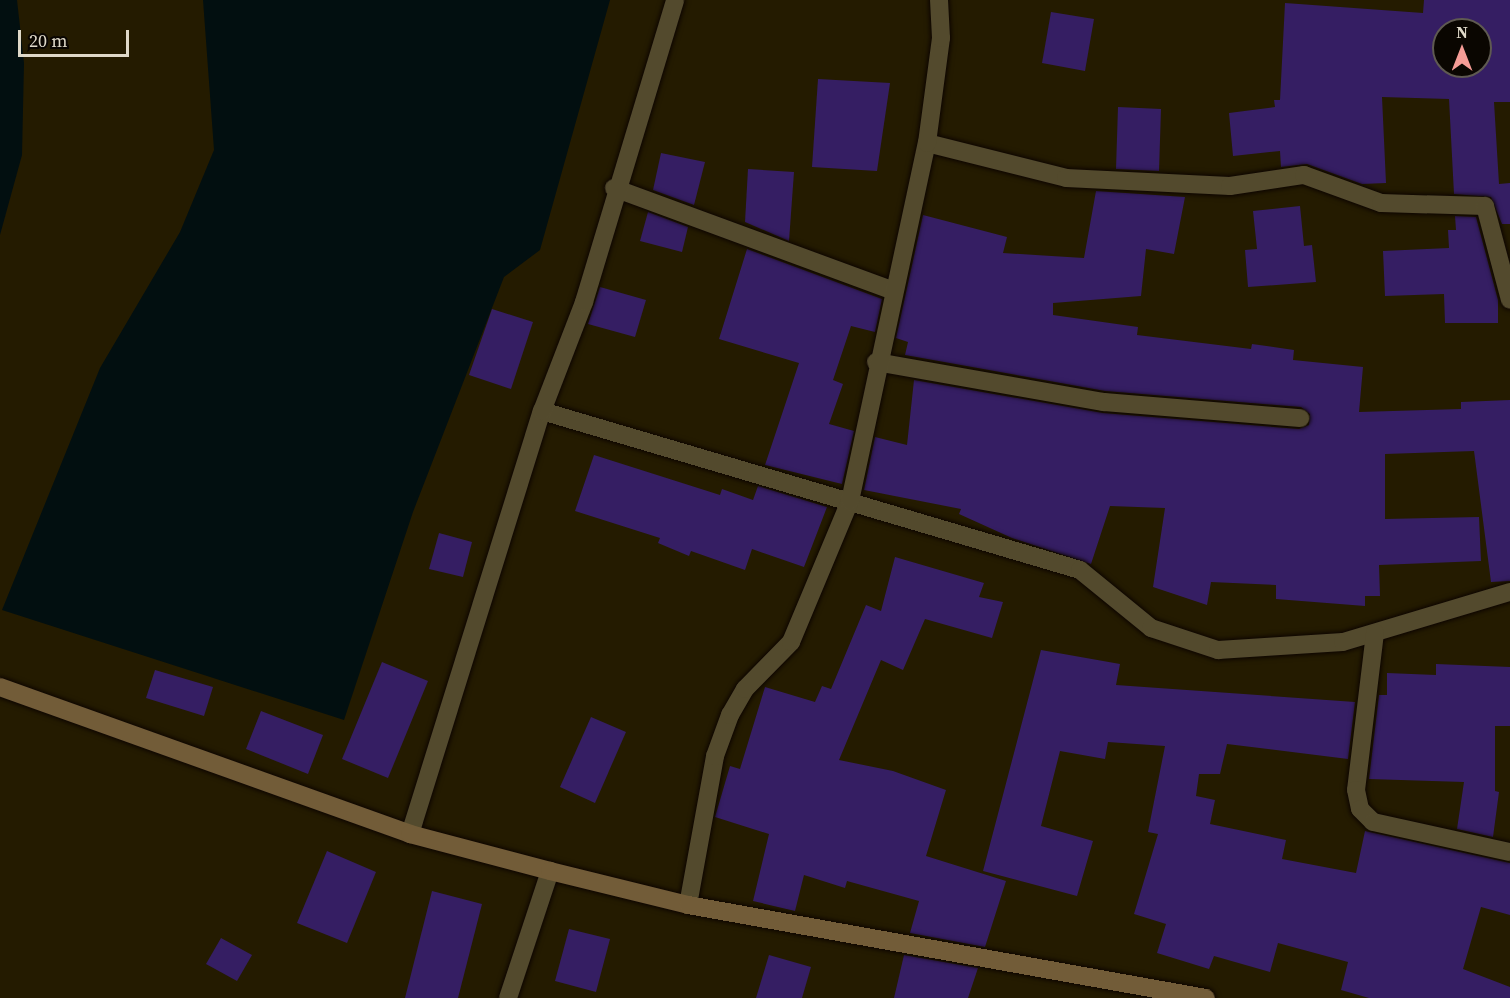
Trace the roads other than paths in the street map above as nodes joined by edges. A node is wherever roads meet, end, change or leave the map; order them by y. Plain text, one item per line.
1 (675, 0) edge
2 (939, 0) edge
3 (927, 143) junction
4 (615, 188) junction
5 (894, 291) junction
6 (1510, 300) edge
7 (876, 362) junction
8 (542, 411) junction
9 (1300, 418) dead end
10 (850, 501) junction
11 (1510, 592) edge
12 (1375, 633) junction
13 (0, 687) edge
14 (410, 834) junction
15 (1510, 852) edge
16 (550, 871) junction
17 (688, 905) junction
18 (508, 998) edge
19 (1206, 998) edge

1 - 4 street
2 - 3 street
3 - 5 street
3 - 6 street
4 - 5 street
4 - 8 street
5 - 7 street
7 - 9 street
7 - 10 street
8 - 10 street
8 - 14 street
10 - 12 street
10 - 17 street
11 - 12 street
12 - 15 street
13 - 14 street
14 - 16 street
16 - 17 street
16 - 18 street
17 - 19 street

